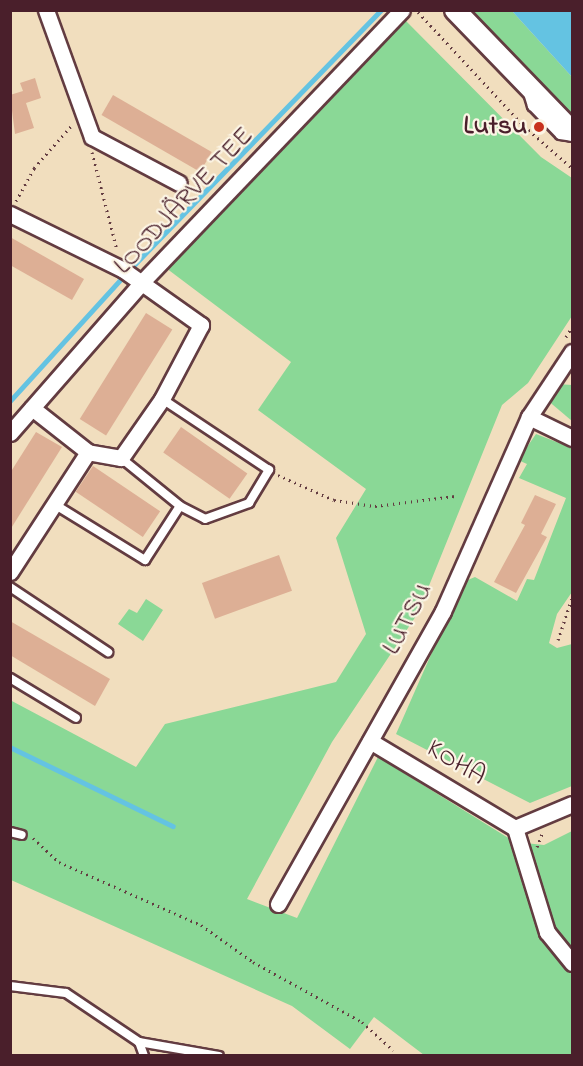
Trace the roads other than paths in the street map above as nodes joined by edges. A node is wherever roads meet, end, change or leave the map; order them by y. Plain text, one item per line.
1 (46, 10) edge
2 (402, 10) edge
3 (455, 10) edge
4 (524, 83) junction
5 (573, 131) edge
6 (573, 137) edge
7 (179, 183) dead end
8 (10, 212) edge
9 (139, 280) junction
10 (573, 352) edge
11 (162, 399) junction
12 (32, 408) junction
13 (529, 417) junction
14 (10, 433) edge
15 (573, 438) edge
16 (88, 452) junction
17 (121, 458) junction
18 (54, 504) junction
19 (180, 506) junction
20 (10, 572) edge
21 (10, 587) edge
22 (108, 652) dead end
23 (10, 678) edge
24 (76, 718) dead end
25 (370, 741) junction
26 (573, 804) edge
27 (515, 828) junction
28 (10, 832) edge
29 (22, 835) road end
30 (278, 904) dead end
31 (573, 963) edge
32 (10, 986) edge
33 (139, 1042) junction
34 (144, 1056) edge
35 (219, 1056) edge

1 - 7 street
2 - 9 street, LOODJÄRVE TEE
3 - 4 street
4 - 5 street
4 - 6 lane
8 - 9 street
9 - 11 street
9 - 12 street, LOODJÄRVE TEE
10 - 13 street, LUTSU
11 - 17 street
11 - 19 lane
12 - 14 street, LOODJÄRVE TEE
12 - 16 street
13 - 15 street
13 - 25 street, LUTSU
16 - 17 street
16 - 18 street
17 - 19 lane
18 - 19 lane
18 - 20 street
21 - 22 lane
23 - 24 lane
25 - 27 street, KOHA
25 - 30 street, LUTSU
26 - 27 street
27 - 31 street
28 - 29 lane
32 - 33 lane
33 - 34 lane
33 - 35 lane

